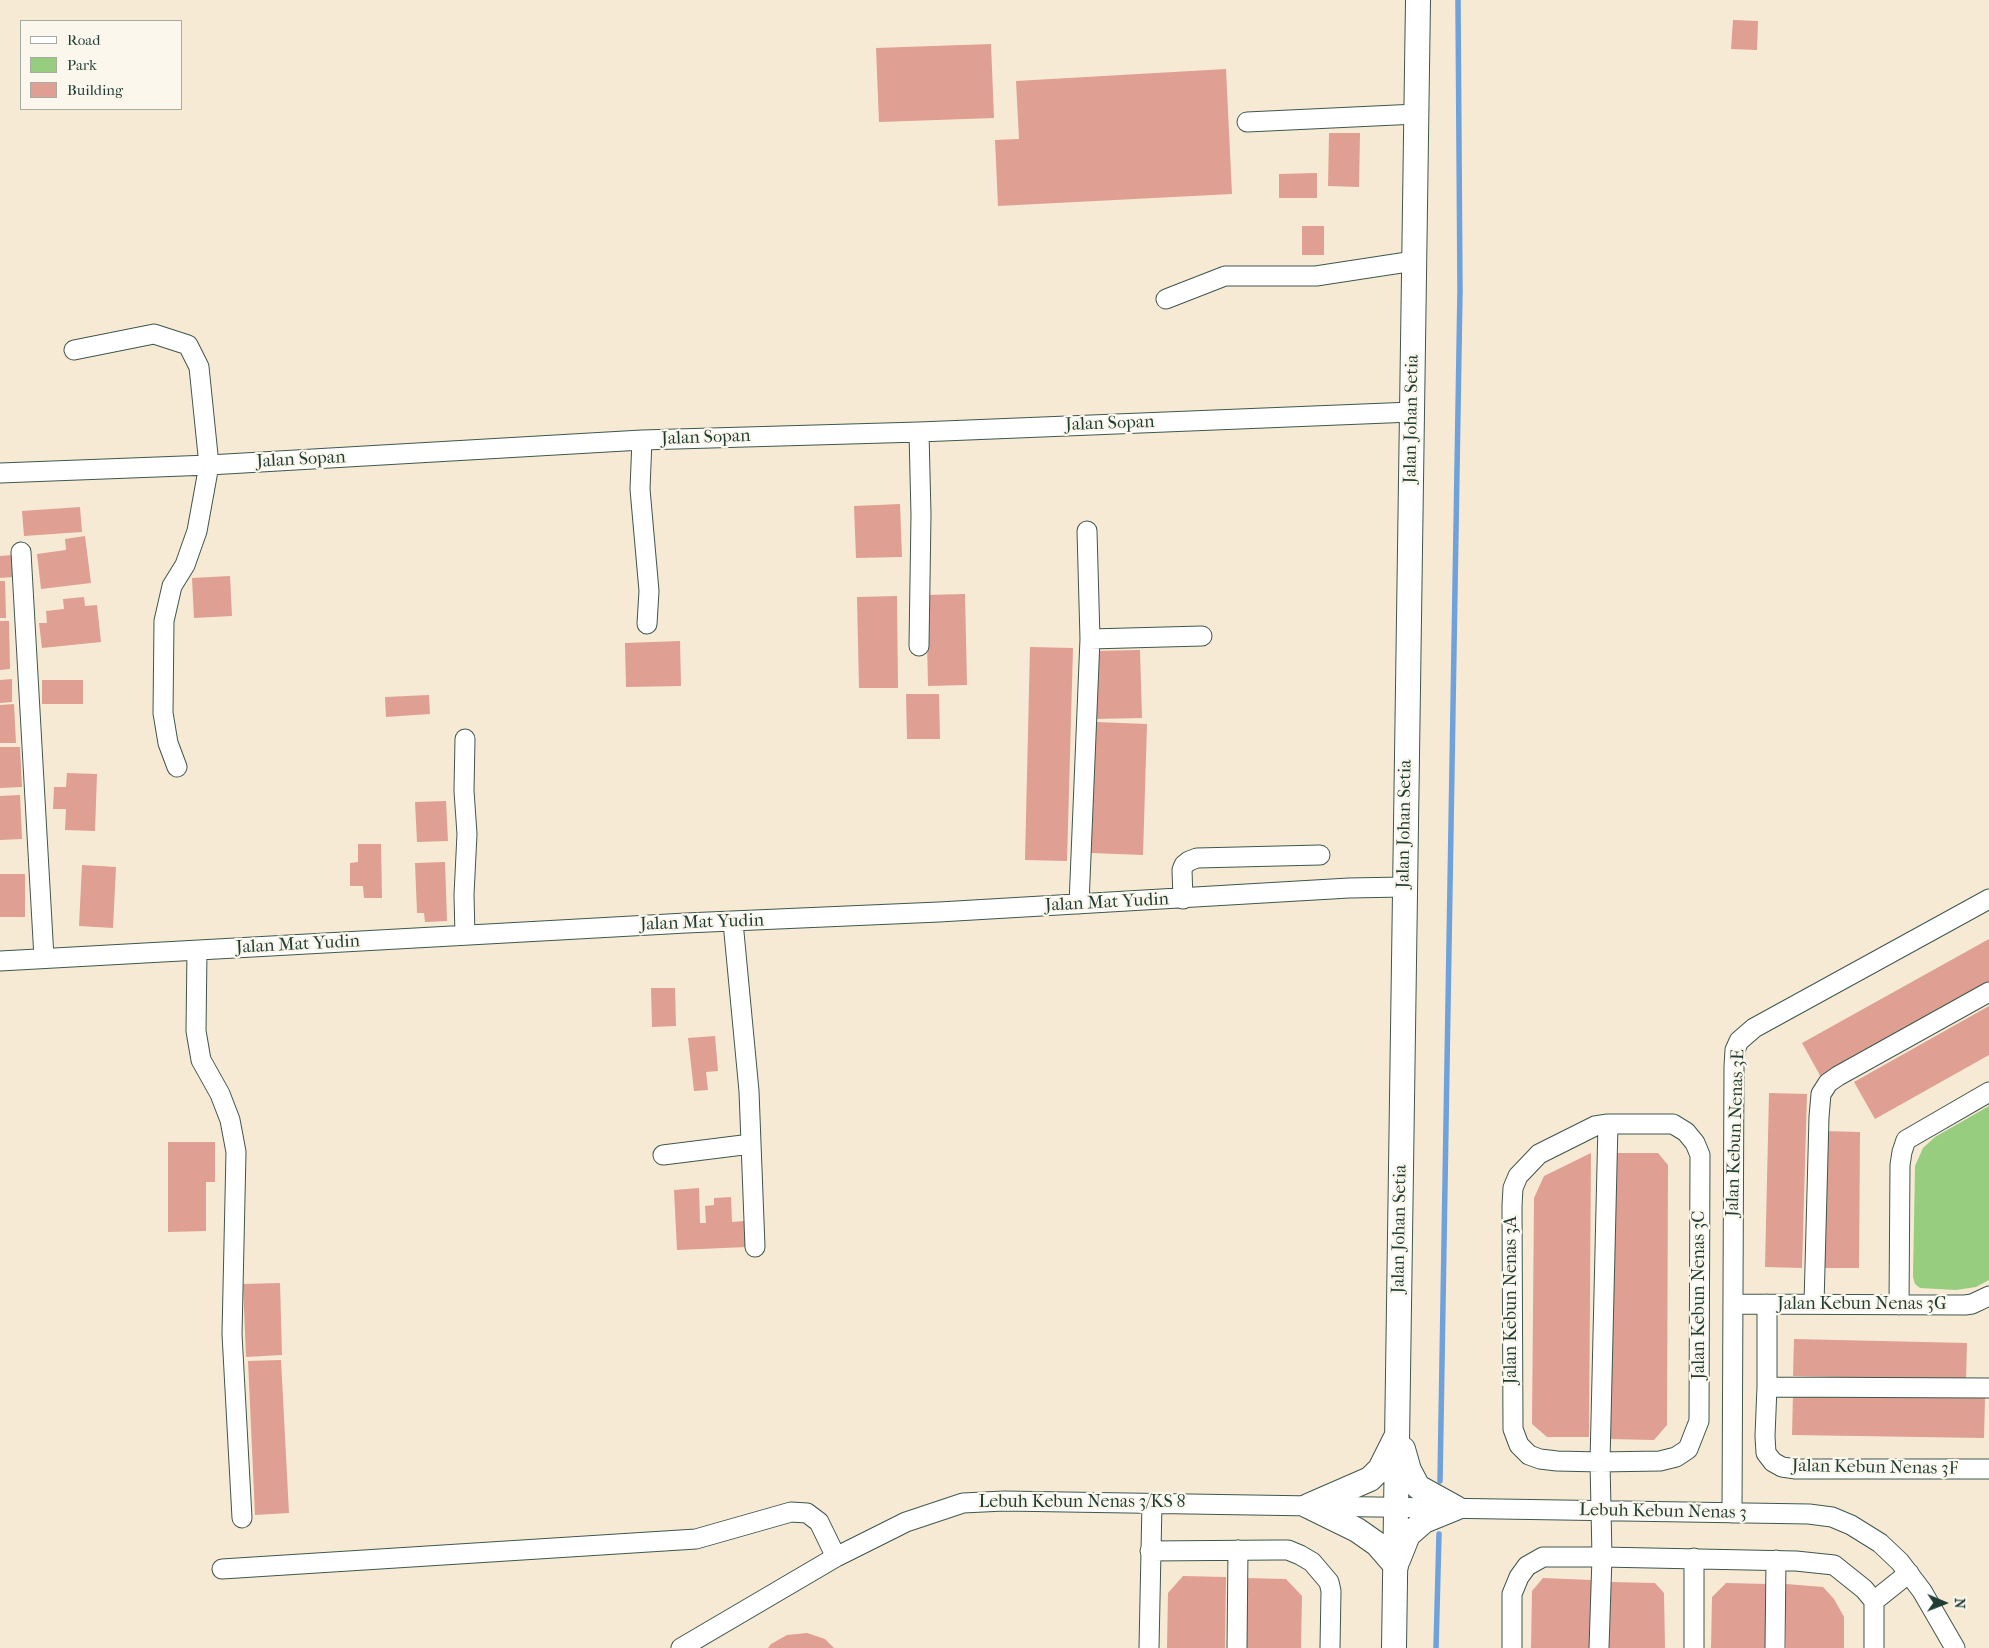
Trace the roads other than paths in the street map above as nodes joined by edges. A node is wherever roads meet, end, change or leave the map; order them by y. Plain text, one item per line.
1 (1418, 0) edge
2 (1417, 114) junction
3 (1247, 122) dead end
4 (1414, 261) junction
5 (1166, 299) dead end
6 (74, 350) dead end
7 (1412, 412) junction
8 (919, 432) junction
9 (642, 440) junction
10 (209, 464) junction
11 (0, 473) edge
12 (1087, 531) dead end
13 (21, 552) dead end
14 (647, 624) dead end
15 (1202, 636) dead end
16 (1090, 639) junction
17 (919, 646) dead end
18 (465, 739) dead end
19 (177, 767) dead end
20 (1320, 855) dead end
21 (1404, 887) junction
22 (1183, 899) junction
23 (1989, 899) edge
24 (1079, 904) junction
25 (733, 922) junction
26 (465, 935) junction
27 (197, 951) junction
28 (44, 958) junction
29 (0, 961) edge
30 (1989, 992) edge
31 (1989, 1092) edge
32 (1608, 1124) junction
33 (752, 1144) junction
34 (663, 1155) dead end
35 (755, 1247) dead end
36 (1989, 1296) edge
37 (1734, 1304) junction
38 (1767, 1304) junction
39 (1814, 1304) junction
40 (1899, 1305) junction
41 (1767, 1387) junction
42 (1989, 1388) edge
43 (1398, 1433) junction
44 (1600, 1462) junction
45 (1989, 1469) edge
46 (1152, 1503) junction
47 (1308, 1506) junction
48 (1396, 1506) junction
49 (1456, 1508) junction
50 (1600, 1511) junction
51 (1732, 1513) junction
52 (242, 1518) dead end
53 (1238, 1550) junction
54 (1150, 1551) junction
55 (836, 1556) junction
56 (1602, 1556) junction
57 (1694, 1558) junction
58 (1776, 1560) junction
59 (1396, 1566) junction
60 (222, 1570) dead end
61 (1909, 1573) junction
62 (1874, 1601) junction
63 (681, 1648) edge
64 (1149, 1648) edge
65 (1237, 1648) edge
66 (1330, 1648) edge
67 (1394, 1648) edge
68 (1512, 1648) edge
69 (1599, 1648) edge
70 (1694, 1648) edge
71 (1775, 1648) edge
72 (1874, 1648) edge
73 (1955, 1648) edge

1 - 2 main road, Jalan Johan Setia
2 - 3 street
2 - 4 main road, Jalan Johan Setia
4 - 5 street
4 - 7 main road, Jalan Johan Setia
6 - 10 street
7 - 8 street, Jalan Sopan
7 - 21 main road, Jalan Johan Setia
8 - 9 street, Jalan Sopan
8 - 17 street
9 - 10 street, Jalan Sopan
9 - 14 street
10 - 11 street, Jalan Sopan
10 - 19 street
12 - 16 street
13 - 28 street
15 - 16 street
16 - 24 street
18 - 26 street
20 - 22 street
21 - 22 street, Jalan Mat Yudin
21 - 43 main road, Jalan Johan Setia
22 - 24 street, Jalan Mat Yudin
23 - 37 street, Jalan Kebun Nenas 3E
24 - 25 street, Jalan Mat Yudin
25 - 26 street, Jalan Mat Yudin
25 - 33 street
26 - 27 street, Jalan Mat Yudin
27 - 28 street, Jalan Mat Yudin
27 - 52 street
28 - 29 street, Jalan Mat Yudin
30 - 39 street
31 - 40 street
32 - 44 street
32 - 44 street, Jalan Kebun Nenas 3A
32 - 44 street, Jalan Kebun Nenas 3C
33 - 34 street
33 - 35 street
36 - 40 street, Jalan Kebun Nenas 3G
37 - 38 street, Jalan Kebun Nenas 3G
37 - 51 street, Jalan Kebun Nenas 3E
38 - 39 street, Jalan Kebun Nenas 3G
38 - 41 street, Jalan Kebun Nenas 3F
39 - 40 street, Jalan Kebun Nenas 3G
41 - 42 street
41 - 45 street, Jalan Kebun Nenas 3F
43 - 47 main road
43 - 48 main road, Jalan Johan Setia
43 - 49 main road
44 - 50 street
46 - 47 street, Lebuh Kebun Nenas 3/KS 8
46 - 54 street
46 - 55 street, Lebuh Kebun Nenas 3/KS 8
47 - 48 street, Lebuh Kebun Nenas 3
47 - 59 main road
48 - 49 street, Lebuh Kebun Nenas 3
48 - 59 main road, Jalan Johan Setia
49 - 50 street, Lebuh Kebun Nenas 3
49 - 59 main road
50 - 51 street, Lebuh Kebun Nenas 3
50 - 56 street
51 - 61 street, Lebuh Kebun Nenas 3
53 - 54 street
53 - 65 street
53 - 66 street
54 - 64 street
55 - 60 street
55 - 63 street, Lebuh Kebun Nenas 3/KS 8
56 - 57 street
56 - 68 street
56 - 69 street
57 - 58 street
57 - 70 street
58 - 62 street
58 - 71 street
59 - 67 main road, Jalan Johan Setia
61 - 62 street
61 - 73 street, Lebuh Kebun Nenas 3
62 - 72 street

